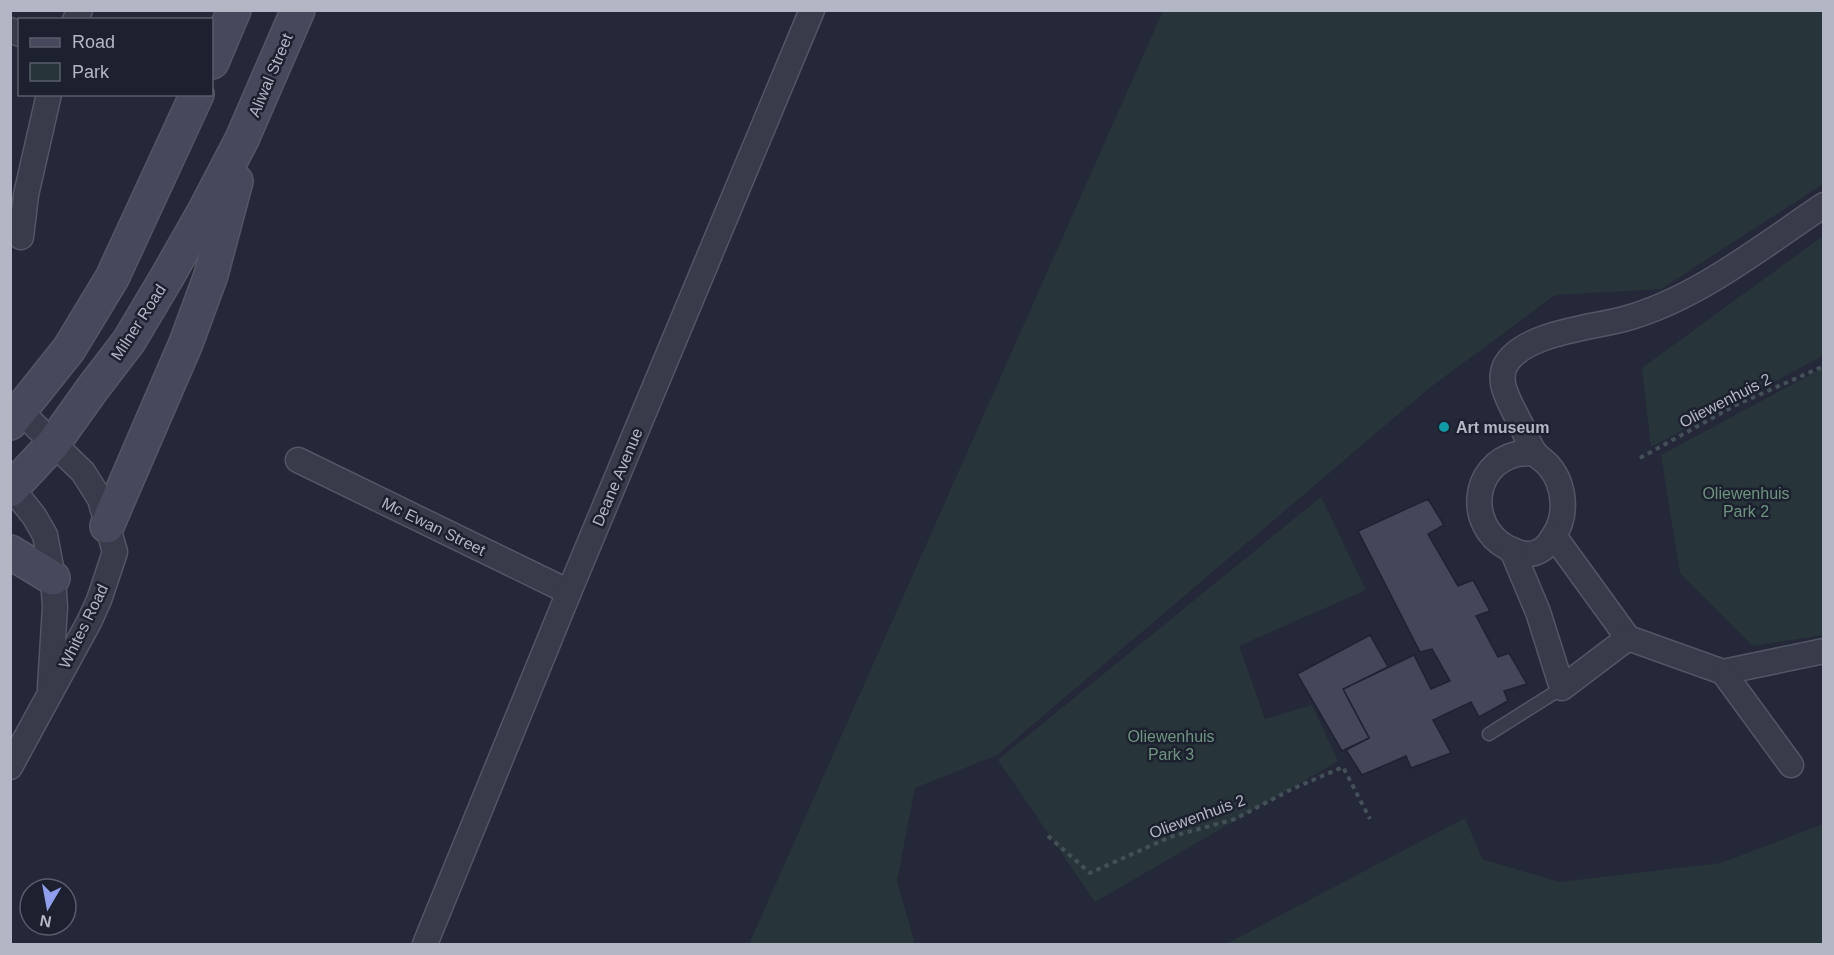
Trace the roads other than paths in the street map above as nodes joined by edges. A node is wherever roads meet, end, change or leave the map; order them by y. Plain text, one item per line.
1 (234, 10) edge
2 (298, 10) edge
3 (812, 10) edge
4 (213, 60) edge
5 (49, 96) edge
6 (197, 96) edge
7 (255, 110) junction
8 (242, 140) joint
9 (1824, 205) edge
10 (21, 237) dead end
11 (16, 418) edge
12 (53, 444) junction
13 (1535, 453) junction
14 (298, 460) dead end
15 (11, 488) edge
16 (107, 526) junction
17 (1554, 536) junction
18 (1512, 550) junction
19 (10, 552) edge
20 (53, 578) junction
21 (569, 592) junction
22 (1628, 638) junction
23 (1824, 651) edge
24 (1723, 672) junction
25 (1562, 688) junction
26 (50, 693) junction
27 (1489, 734) dead end
28 (1791, 765) dead end
29 (10, 767) edge
30 (424, 945) edge

1 - 4 main road
2 - 7 main road, Aliwal Street
3 - 21 street, Deane Avenue
5 - 10 street
6 - 11 main road
7 - 8 main road, Aliwal Street
7 - 16 main road
8 - 12 main road, Milner Road
9 - 13 street
11 - 12 street, Whites Road
12 - 15 main road, Milner Road
12 - 16 street, Whites Road
13 - 17 street
13 - 18 street
14 - 21 street, Mc Ewan Street
15 - 20 street, Whites Road
16 - 26 street, Whites Road
17 - 18 street
17 - 22 street
18 - 25 street
19 - 20 main road
20 - 26 street, Whites Road
21 - 30 street, Deane Avenue
22 - 24 street
22 - 25 street
23 - 24 street
24 - 28 street
25 - 27 lane
26 - 29 street, Whites Road

